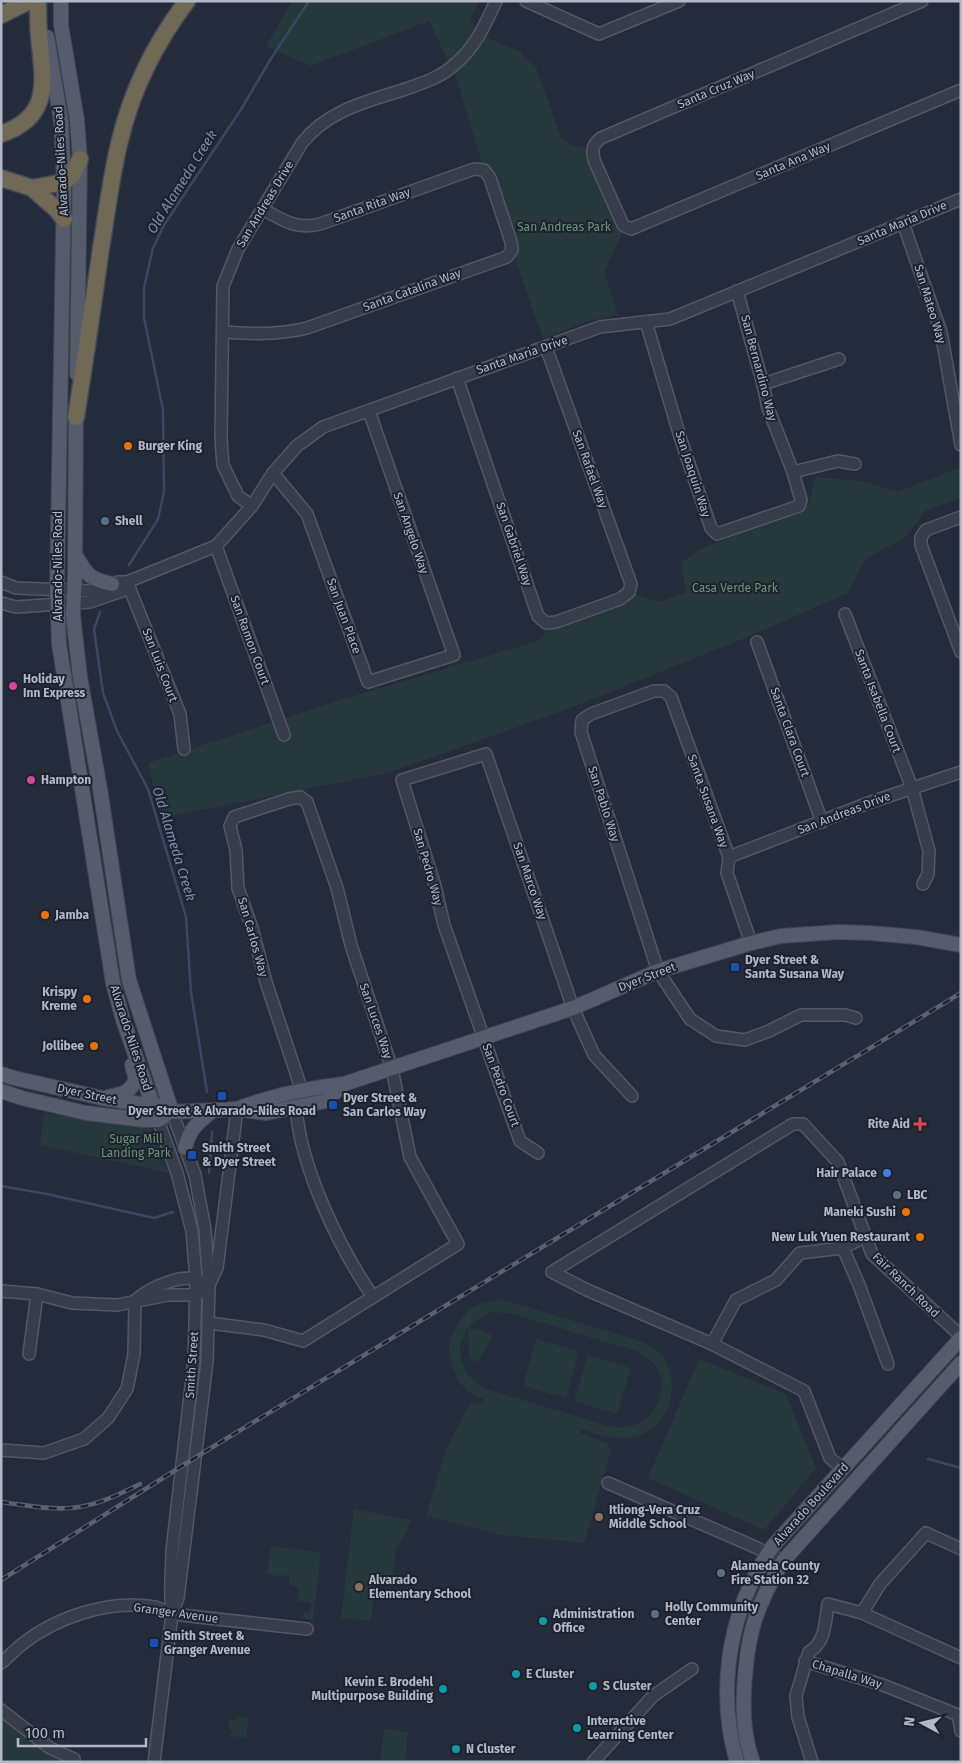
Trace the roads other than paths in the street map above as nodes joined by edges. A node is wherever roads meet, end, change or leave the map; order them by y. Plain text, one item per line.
1 (29, 1) edge
2 (38, 1) edge
3 (45, 1) edge
4 (60, 1) edge
5 (186, 1) edge
6 (496, 1) edge
7 (526, 1) edge
8 (679, 1) edge
9 (922, 1) edge
10 (1, 15) edge
11 (42, 33) junction
12 (961, 90) edge
13 (1, 134) edge
14 (80, 160) junction
15 (484, 170) joint
16 (1, 178) edge
17 (64, 182) junction
18 (32, 188) junction
19 (961, 199) edge
20 (262, 209) junction
21 (64, 219) junction
22 (904, 223) junction
23 (625, 227) joint
24 (737, 291) junction
25 (646, 322) junction
26 (224, 332) junction
27 (546, 347) junction
28 (839, 359) dead end
29 (457, 378) junction
30 (763, 384) junction
31 (369, 411) junction
32 (76, 417) junction
33 (961, 445) edge
34 (856, 464) dead end
35 (793, 472) junction
36 (273, 473) junction
37 (801, 500) joint
38 (252, 506) junction
39 (961, 517) edge
40 (216, 546) junction
41 (76, 554) junction
42 (1, 582) edge
43 (128, 582) junction
44 (112, 584) junction
45 (57, 589) junction
46 (629, 592) joint
47 (74, 597) junction
48 (1, 603) edge
49 (57, 604) junction
50 (845, 614) dead end
51 (757, 642) dead end
52 (961, 652) edge
53 (454, 655) joint
54 (664, 691) joint
55 (284, 735) dead end
56 (184, 749) dead end
57 (486, 754) joint
58 (961, 772) edge
59 (912, 788) junction
60 (300, 797) joint
61 (822, 822) junction
62 (729, 857) junction
63 (923, 884) dead end
64 (752, 943) junction
65 (961, 945) edge
66 (658, 971) junction
67 (573, 1008) junction
68 (856, 1018) dead end
69 (123, 1020) junction
70 (484, 1038) junction
71 (392, 1069) junction
72 (1, 1074) edge
73 (344, 1084) junction
74 (1, 1091) edge
75 (302, 1092) junction
76 (632, 1096) dead end
77 (102, 1098) junction
78 (153, 1104) junction
79 (296, 1108) junction
80 (237, 1109) junction
81 (212, 1111) junction
82 (172, 1112) junction
83 (158, 1120) junction
84 (185, 1148) junction
85 (538, 1153) dead end
86 (866, 1236) junction
87 (843, 1248) junction
88 (196, 1279) junction
89 (209, 1287) junction
90 (1, 1291) edge
91 (37, 1294) junction
92 (196, 1295) junction
93 (373, 1297) junction
94 (135, 1301) junction
95 (209, 1322) junction
96 (961, 1337) edge
97 (712, 1344) junction
98 (30, 1354) dead end
99 (961, 1363) edge
100 (888, 1364) dead end
101 (1, 1450) edge
102 (843, 1469) junction
103 (608, 1484) dead end
104 (961, 1549) edge
105 (768, 1553) junction
106 (783, 1561) junction
107 (862, 1613) junction
108 (172, 1614) junction
109 (307, 1628) dead end
110 (807, 1657) junction
111 (961, 1658) edge
112 (1, 1663) edge
113 (692, 1669) dead end
114 (1, 1710) edge
115 (961, 1731) edge
116 (74, 1759) dead end
117 (154, 1762) edge
118 (593, 1762) edge
119 (737, 1762) edge
120 (753, 1762) edge
121 (812, 1762) edge

1 - 10 highway
2 - 11 highway
3 - 11 main road, Alvarado-Niles Road
4 - 14 main road, Alvarado-Niles Road
5 - 32 highway
6 - 20 street, San Andreas Drive
7 - 8 street
9 - 23 street, Santa Cruz Way
11 - 13 highway
11 - 17 main road, Alvarado-Niles Road
12 - 23 street, Santa Ana Way
14 - 17 highway
14 - 32 main road, Alvarado-Niles Road
15 - 20 street, Santa Rita Way
15 - 26 street, Santa Catalina Way
16 - 18 highway
17 - 18 highway
17 - 21 main road, Alvarado-Niles Road
18 - 21 highway
19 - 22 street, Santa Maria Drive
20 - 26 street, San Andreas Drive
21 - 45 main road, Alvarado-Niles Road
22 - 24 street, Santa Maria Drive
22 - 33 street, San Mateo Way
24 - 25 street, Santa Maria Drive
24 - 30 street, San Bernardino Way
25 - 27 street, Santa Maria Drive
25 - 37 street, San Joaquin Way
26 - 38 street, San Andreas Drive
27 - 29 street, Santa Maria Drive
27 - 46 street, San Rafael Way
28 - 30 street
29 - 31 street, Santa Maria Drive
29 - 46 street, San Gabriel Way
30 - 35 street, San Bernardino Way
31 - 36 street, Santa Maria Drive
31 - 53 street, San Angelo Way
32 - 41 main road, Alvarado-Niles Road
34 - 35 street
35 - 37 street, San Bernardino Way
36 - 38 street, Santa Maria Drive
36 - 53 street, San Juan Place
38 - 40 street, Santa Maria Drive
39 - 52 street
40 - 43 street, Santa Maria Drive
40 - 55 street, San Ramon Court
41 - 44 main road
41 - 47 main road, Alvarado-Niles Road
42 - 45 street, Santa Maria Drive
43 - 44 street, Santa Maria Drive
43 - 47 street, Santa Maria Drive
43 - 56 street, San Luis Court
44 - 47 street, Santa Maria Drive
45 - 47 street, Santa Maria Drive
45 - 49 main road, Alvarado-Niles Road
47 - 49 street, Santa Maria Drive
47 - 82 main road, Alvarado-Niles Road
48 - 49 street, Santa Maria Drive
49 - 69 main road, Alvarado-Niles Road
50 - 59 street, Santa Isabella Court
51 - 61 street, Santa Clara Court
54 - 62 street, Santa Susana Way
54 - 66 street, San Pablo Way
57 - 67 street, San Marco Way
57 - 70 street, San Pedro Way
58 - 59 street, San Andreas Drive
59 - 61 street, San Andreas Drive
59 - 63 street, Santa Isabella Court
60 - 71 street, San Luces Way
60 - 75 street, San Carlos Way
61 - 62 street, San Andreas Drive
62 - 64 street, Santa Susana Way
64 - 65 main road, Dyer Street
64 - 66 main road, Dyer Street
66 - 67 main road, Dyer Street
66 - 68 street
67 - 70 main road, Dyer Street
67 - 76 street, San Marco Way
69 - 77 main road
69 - 78 main road, Alvarado-Niles Road
70 - 71 main road, Dyer Street
70 - 85 street, San Pedro Court
71 - 73 main road, Dyer Street
71 - 93 street, San Luces Way
72 - 77 main road, Dyer Street
73 - 75 main road, Dyer Street
73 - 79 main road, Dyer Street
74 - 83 main road, Dyer Street
75 - 80 main road, Dyer Street
77 - 78 main road, Dyer Street
78 - 82 main road, Dyer Street
78 - 83 main road, Alvarado-Niles Road
79 - 80 main road, Dyer Street
79 - 93 street
80 - 81 main road, Dyer Street
80 - 89 street, Smith Street
81 - 82 main road, Dyer Street
81 - 84 main road
82 - 83 main road, Dyer Street
82 - 84 street, Smith Street
83 - 88 street, Smith Street
84 - 89 street, Smith Street
86 - 87 street
86 - 96 street, Fair Ranch Road
86 - 97 street, Fair Ranch Road
87 - 97 street
87 - 100 street
88 - 89 street
88 - 92 street, Smith Street
88 - 94 street
89 - 92 street
89 - 95 street, Smith Street
90 - 91 street
91 - 94 street
91 - 98 street
92 - 94 street
92 - 108 street, Smith Street
93 - 95 street
94 - 101 street
95 - 108 street, Smith Street
96 - 102 main road, Alvarado Boulevard
97 - 102 street
99 - 106 main road, Alvarado Boulevard
102 - 105 main road, Alvarado Boulevard
103 - 105 street
104 - 107 street
105 - 106 street
105 - 119 main road, Alvarado Boulevard
106 - 120 main road, Alvarado Boulevard
107 - 110 street
107 - 111 street
108 - 109 street, Granger Avenue
108 - 112 street, Granger Avenue
108 - 117 street, Smith Street
110 - 115 street, Chapalla Way
110 - 121 street
113 - 118 street
114 - 116 street

